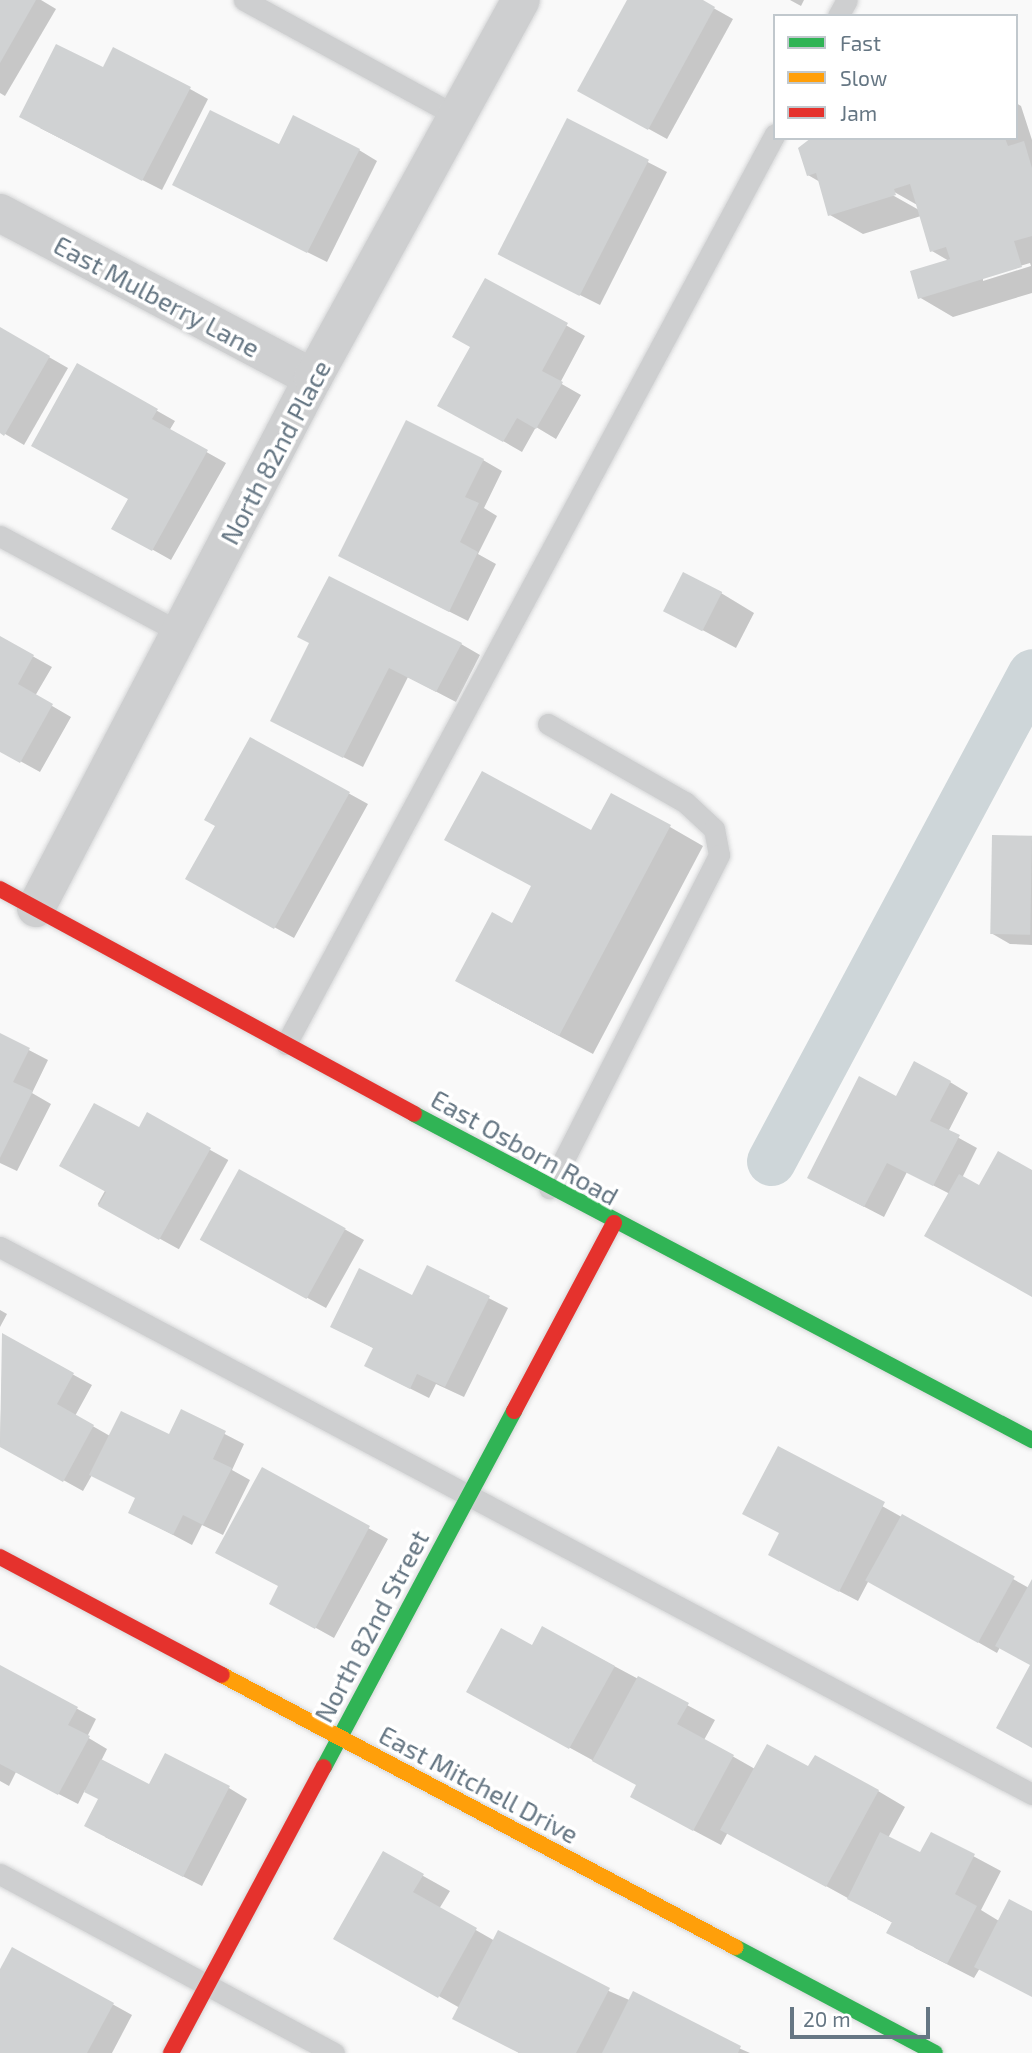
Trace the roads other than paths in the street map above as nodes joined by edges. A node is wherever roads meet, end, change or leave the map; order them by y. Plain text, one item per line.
1 (244, 0) edge
2 (521, 0) edge
3 (457, 116) junction
4 (773, 138) edge
5 (0, 213) edge
6 (313, 378) junction
7 (0, 536) edge
8 (181, 633) junction
9 (548, 724) dead end
10 (0, 889) edge
11 (37, 908) junction
12 (286, 1044) junction
13 (549, 1188) junction
14 (614, 1223) junction
15 (0, 1247) edge
16 (1032, 1440) edge
17 (468, 1494) junction
18 (0, 1557) edge
19 (339, 1738) junction
20 (1032, 1794) edge
21 (0, 1874) edge
22 (207, 1986) junction
23 (172, 2053) edge
24 (334, 2053) edge
25 (935, 2053) edge

1 - 3 lane
2 - 3 street, North 82nd Place
3 - 6 street, North 82nd Place
4 - 12 lane
5 - 6 street, East Mulberry Lane
6 - 8 street, North 82nd Place
7 - 8 lane
8 - 11 street, North 82nd Place
9 - 13 lane
10 - 11 street, East Osborn Road
11 - 12 street, East Osborn Road
12 - 13 street, East Osborn Road
13 - 14 street, East Osborn Road
14 - 16 street, East Osborn Road
14 - 17 street, North 82nd Street
15 - 17 lane
17 - 19 street, North 82nd Street
17 - 20 lane
18 - 19 street, East Mitchell Drive
19 - 22 street, North 82nd Street
19 - 25 street, East Mitchell Drive
21 - 22 lane
22 - 23 street, North 82nd Street
22 - 24 lane

